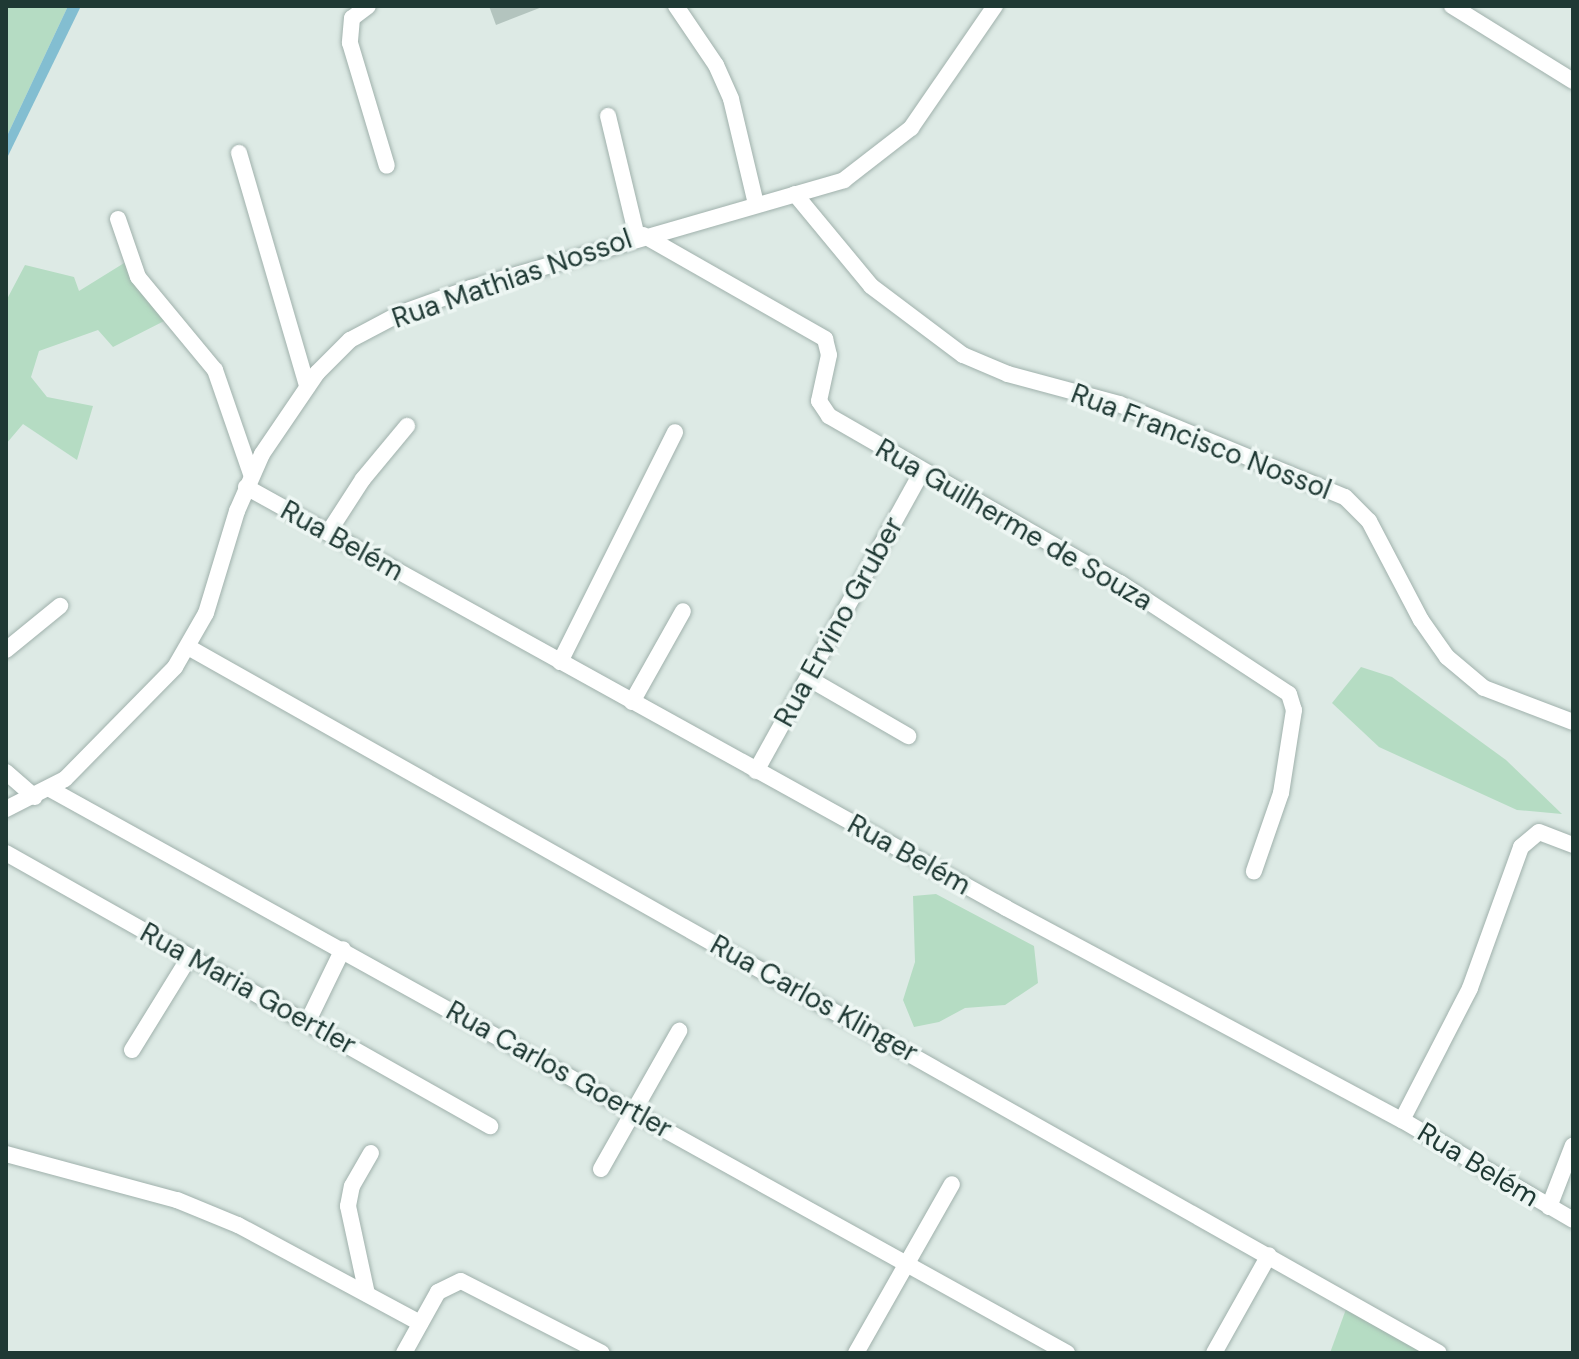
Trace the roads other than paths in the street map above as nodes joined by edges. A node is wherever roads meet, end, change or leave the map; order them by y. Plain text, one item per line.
1 (368, 6) edge
2 (676, 6) edge
3 (1452, 6) edge
4 (993, 7) edge
5 (1573, 81) edge
6 (608, 116) dead end
7 (239, 153) dead end
8 (387, 166) dead end
9 (795, 194) junction
10 (756, 204) junction
11 (118, 219) dead end
12 (640, 236) junction
13 (307, 386) junction
14 (407, 426) dead end
15 (675, 432) dead end
16 (922, 472) junction
17 (248, 481) junction
18 (328, 533) junction
19 (60, 606) dead end
20 (683, 611) dead end
21 (188, 647) junction
22 (6, 650) edge
23 (560, 662) junction
24 (808, 678) junction
25 (632, 702) junction
26 (1573, 722) edge
27 (908, 736) dead end
28 (756, 771) junction
29 (6, 772) edge
30 (50, 789) junction
31 (35, 797) junction
32 (6, 809) edge
33 (1573, 845) edge
34 (6, 853) edge
35 (1254, 871) dead end
36 (343, 949) junction
37 (190, 956) junction
38 (307, 1023) junction
39 (679, 1031) dead end
40 (132, 1050) dead end
41 (633, 1112) junction
42 (1402, 1120) junction
43 (490, 1126) dead end
44 (1573, 1145) edge
45 (371, 1153) dead end
46 (6, 1154) edge
47 (601, 1169) dead end
48 (952, 1184) dead end
49 (1549, 1207) junction
50 (1573, 1220) edge
51 (1269, 1255) junction
52 (906, 1265) junction
53 (367, 1294) junction
54 (420, 1323) junction
55 (404, 1353) edge
56 (602, 1353) edge
57 (856, 1353) edge
58 (1067, 1353) edge
59 (1214, 1353) edge
60 (1439, 1353) edge

1 - 8 street
2 - 10 street
3 - 5 street
4 - 9 street, Rua Mathias Nossol
6 - 12 street
7 - 13 street
9 - 10 street, Rua Mathias Nossol
9 - 26 street, Rua Francisco Nossol
10 - 12 street, Rua Mathias Nossol
11 - 17 street
12 - 13 street, Rua Mathias Nossol
12 - 16 street, Rua Guilherme de Souza
13 - 17 street, Rua Mathias Nossol
14 - 18 street
15 - 23 street
16 - 24 street, Rua Ervino Gruber
16 - 35 street, Rua Guilherme de Souza
17 - 18 street, Rua Belém
17 - 21 street, Rua Mathias Nossol
18 - 23 street, Rua Belém
19 - 22 street
20 - 25 street
21 - 30 street, Rua Mathias Nossol
21 - 51 street, Rua Carlos Klinger
23 - 25 street, Rua Belém
24 - 27 street
24 - 28 street, Rua Ervino Gruber
25 - 28 street, Rua Belém
28 - 42 street, Rua Belém
29 - 31 street
30 - 31 street, Rua Mathias Nossol
30 - 36 street, Rua Carlos Goertler
31 - 32 street, Rua Mathias Nossol
33 - 42 street
34 - 37 street, Rua Maria Goertler
36 - 38 street
36 - 41 street, Rua Carlos Goertler
37 - 38 street, Rua Maria Goertler
37 - 40 street
38 - 43 street, Rua Maria Goertler
39 - 41 street
41 - 47 street
41 - 52 street, Rua Carlos Goertler
42 - 49 street, Rua Belém
44 - 49 street
45 - 53 street
46 - 53 street
48 - 52 street
49 - 50 street, Rua Belém
51 - 59 street
51 - 60 street, Rua Carlos Klinger
52 - 57 street
52 - 58 street, Rua Carlos Goertler
53 - 54 street
54 - 55 street
54 - 56 street

